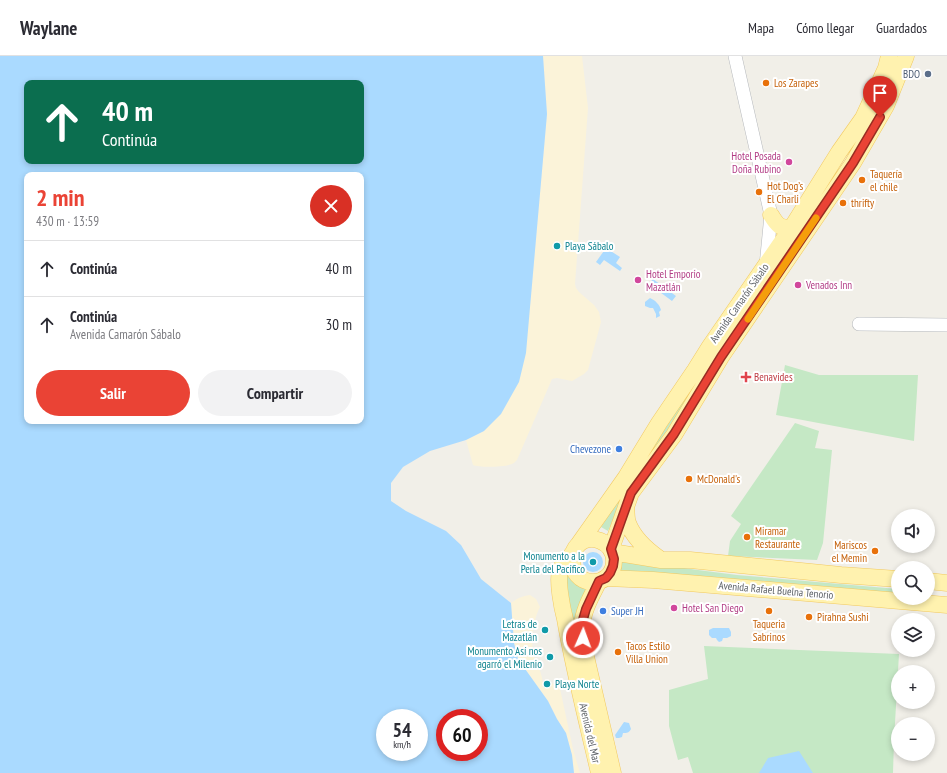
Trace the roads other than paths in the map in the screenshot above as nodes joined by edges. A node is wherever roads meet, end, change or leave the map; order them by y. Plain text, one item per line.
1 (735, 56) edge
2 (889, 56) edge
3 (906, 56) edge
4 (771, 215) junction
5 (792, 227) junction
6 (771, 271) junction
7 (859, 324) dead end
8 (947, 325) edge
9 (626, 506) junction
10 (575, 550) junction
11 (612, 551) junction
12 (661, 560) junction
13 (891, 579) edge
14 (602, 580) junction
15 (935, 582) edge
16 (947, 583) edge
17 (947, 605) edge
18 (599, 773) edge
19 (613, 773) edge

1 - 4 street
2 - 5 main road, Avenida Camarón Sábalo
3 - 6 main road, Avenida Camarón Sábalo
4 - 5 main road
4 - 6 street
5 - 6 main road, Avenida Camarón Sábalo
6 - 9 main road, Avenida Camarón Sábalo
6 - 10 main road, Avenida Camarón Sábalo
7 - 8 street
9 - 11 main road, Avenida Camarón Sábalo
9 - 12 main road
10 - 11 main road
10 - 14 main road
10 - 18 main road, Avenida del Mar
11 - 12 main road, Avenida Rafael Buelna Tenorio
11 - 14 main road
12 - 13 main road, Avenida Rafael Buelna Tenorio
14 - 17 main road, Avenida Rafael Buelna Tenorio
14 - 19 main road, Avenida del Mar
15 - 16 main road

